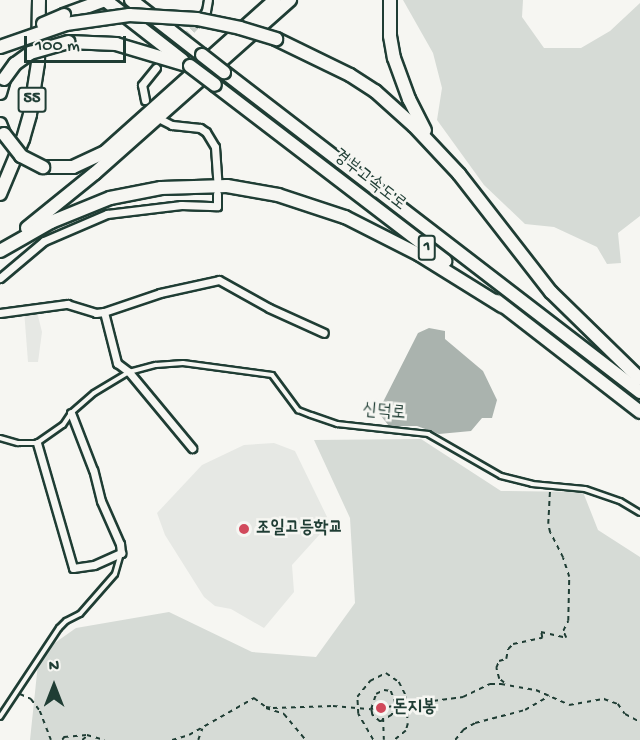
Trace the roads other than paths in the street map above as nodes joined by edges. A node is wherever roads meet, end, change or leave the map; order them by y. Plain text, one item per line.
1 (39, 0) edge
2 (105, 0) edge
3 (131, 0) edge
4 (208, 0) edge
5 (275, 0) edge
6 (290, 0) edge
7 (390, 0) edge
8 (199, 22) tunnel mouth
9 (0, 46) edge
10 (190, 66) junction
11 (156, 68) tunnel mouth
12 (0, 93) edge
13 (145, 100) dead end
14 (162, 120) dead end
15 (2, 129) edge
16 (445, 158) junction
17 (217, 179) dead end
18 (0, 194) edge
19 (217, 195) dead end
20 (0, 250) edge
21 (0, 278) edge
22 (502, 306) junction
23 (104, 312) junction
24 (0, 314) edge
25 (324, 333) dead end
26 (129, 372) junction
27 (640, 379) edge
28 (640, 392) edge
29 (640, 412) edge
30 (71, 413) junction
31 (0, 438) edge
32 (37, 443) junction
33 (192, 448) dead end
34 (640, 513) edge
35 (121, 553) junction
36 (0, 717) edge

1 - 18 highway, 55
2 - 9 highway, bridge
2 - 10 highway, 경부고속도로 / 1
3 - 28 highway, 경부고속도로 / 1, bridge
4 - 8 street
5 - 15 highway, bridge
6 - 20 highway
7 - 16 highway
9 - 16 highway, bridge
10 - 12 highway, bridge
10 - 22 highway, 경부고속도로 / 1, bridge
11 - 13 street
14 - 17 street
16 - 27 highway
19 - 21 street
20 - 22 highway
22 - 29 highway, 경부고속도로 / 1
23 - 24 street
23 - 25 street
23 - 26 street
26 - 30 lane, 신덕로
26 - 33 street
26 - 34 lane, 신덕로
30 - 32 lane, 신덕로
30 - 35 street
31 - 32 lane
32 - 35 street
35 - 36 lane

